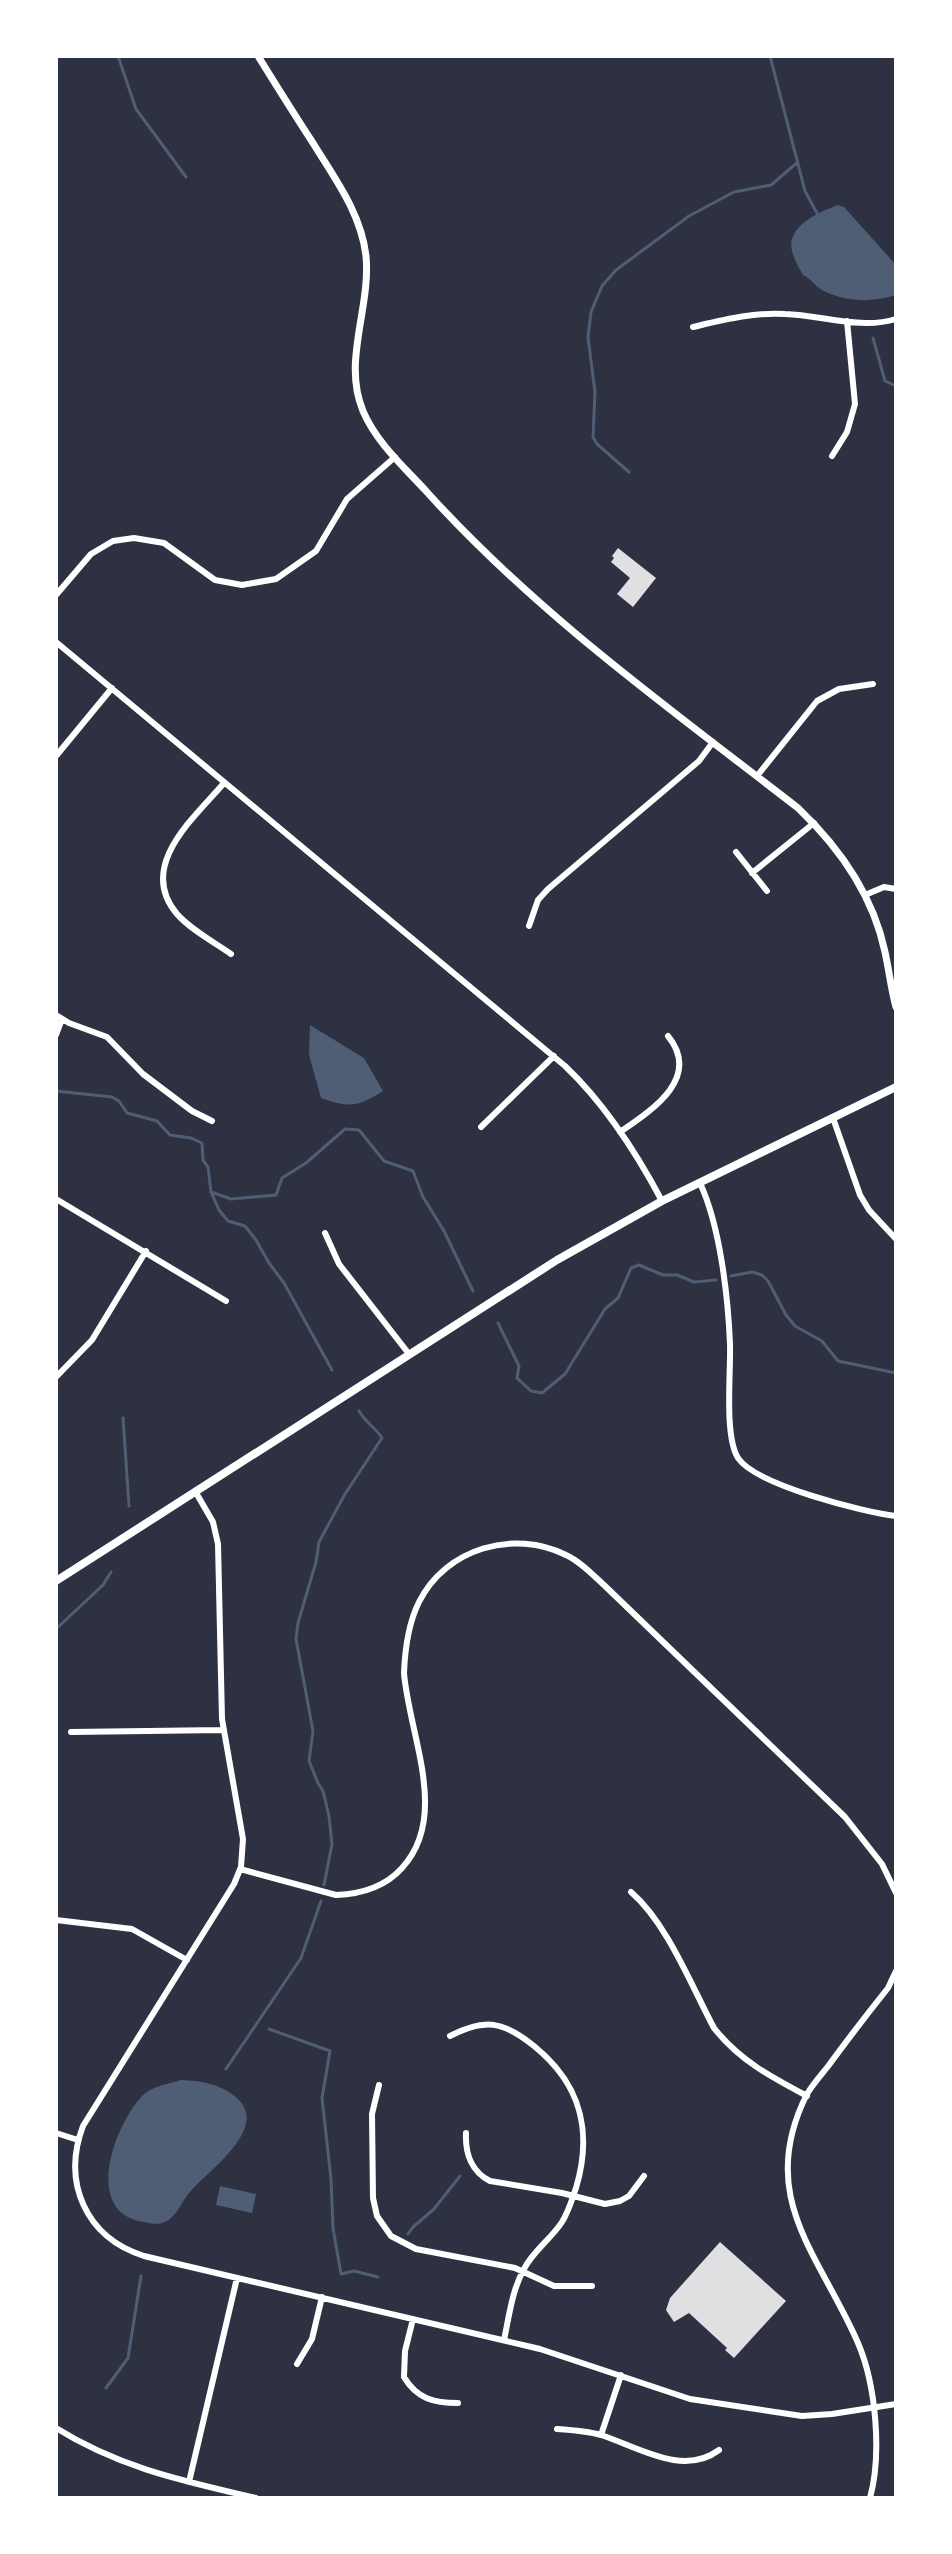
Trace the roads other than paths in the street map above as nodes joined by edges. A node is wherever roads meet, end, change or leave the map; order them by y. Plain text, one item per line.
1 (258, 56) edge
2 (896, 319) edge
3 (847, 321) junction
4 (693, 327) dead end
5 (832, 456) dead end
6 (395, 457) junction
7 (56, 595) edge
8 (56, 642) edge
9 (873, 684) dead end
10 (112, 688) junction
11 (713, 742) junction
12 (56, 756) edge
13 (757, 776) junction
14 (224, 783) junction
15 (814, 823) junction
16 (736, 852) dead end
17 (752, 873) junction
18 (896, 889) edge
19 (767, 891) dead end
20 (865, 895) junction
21 (529, 926) dead end
22 (231, 954) dead end
23 (896, 1007) edge
24 (59, 1017) edge
25 (56, 1035) edge
26 (668, 1036) dead end
27 (554, 1056) junction
28 (896, 1087) edge
29 (833, 1118) junction
30 (212, 1121) dead end
31 (481, 1127) dead end
32 (620, 1132) junction
33 (700, 1183) junction
34 (56, 1199) edge
35 (662, 1201) junction
36 (325, 1233) dead end
37 (896, 1239) edge
38 (146, 1251) junction
39 (226, 1301) dead end
40 (409, 1354) junction
41 (56, 1377) edge
42 (195, 1491) junction
43 (896, 1516) edge
44 (70, 1559) dead end
45 (76, 1568) junction
46 (56, 1581) edge
47 (223, 1730) junction
48 (71, 1732) dead end
49 (240, 1869) junction
50 (631, 1892) dead end
51 (896, 1893) edge
52 (56, 1920) edge
53 (187, 1960) junction
54 (896, 1971) edge
55 (450, 2036) dead end
56 (379, 2085) dead end
57 (807, 2096) junction
58 (56, 2133) edge
59 (466, 2133) dead end
60 (78, 2140) junction
61 (644, 2176) dead end
62 (573, 2196) junction
63 (523, 2271) junction
64 (237, 2278) junction
65 (592, 2286) dead end
66 (322, 2297) junction
67 (413, 2319) junction
68 (504, 2340) junction
69 (297, 2364) dead end
70 (621, 2375) junction
71 (458, 2403) dead end
72 (896, 2404) edge
73 (874, 2407) junction
74 (56, 2428) edge
75 (557, 2429) dead end
76 (601, 2435) junction
77 (719, 2450) dead end
78 (189, 2482) junction
79 (256, 2498) edge
80 (870, 2498) edge

1 - 6 street
2 - 3 street
3 - 4 street
3 - 5 street
6 - 7 street
6 - 11 street
8 - 10 street
9 - 13 street
10 - 12 street
10 - 14 street
11 - 13 street
11 - 21 street
13 - 15 street
14 - 22 street
14 - 27 street
15 - 17 street
15 - 20 street
16 - 17 street
17 - 19 street
18 - 20 street
20 - 23 street
24 - 25 street
24 - 30 street
26 - 32 street
27 - 31 street
27 - 32 street
28 - 29 main road
29 - 33 main road
29 - 37 street
32 - 35 street
33 - 35 main road
33 - 43 street
34 - 38 street
35 - 40 main road
36 - 40 street
38 - 39 street
38 - 41 street
40 - 42 main road
42 - 45 main road
42 - 47 street
44 - 45 street
45 - 46 main road
47 - 48 street
47 - 49 street
49 - 51 street
49 - 53 street
50 - 57 street
52 - 53 street
53 - 60 street
54 - 57 street
55 - 62 street
56 - 63 street
57 - 73 street
58 - 60 street
59 - 62 street
60 - 64 street
61 - 62 street
62 - 63 street
63 - 65 street
63 - 68 street
64 - 66 street
64 - 78 street
66 - 67 street
66 - 69 street
67 - 68 street
67 - 71 street
68 - 70 street
70 - 73 street
70 - 76 street
72 - 73 street
73 - 80 street
74 - 78 street
75 - 76 street
76 - 77 street
78 - 79 street

